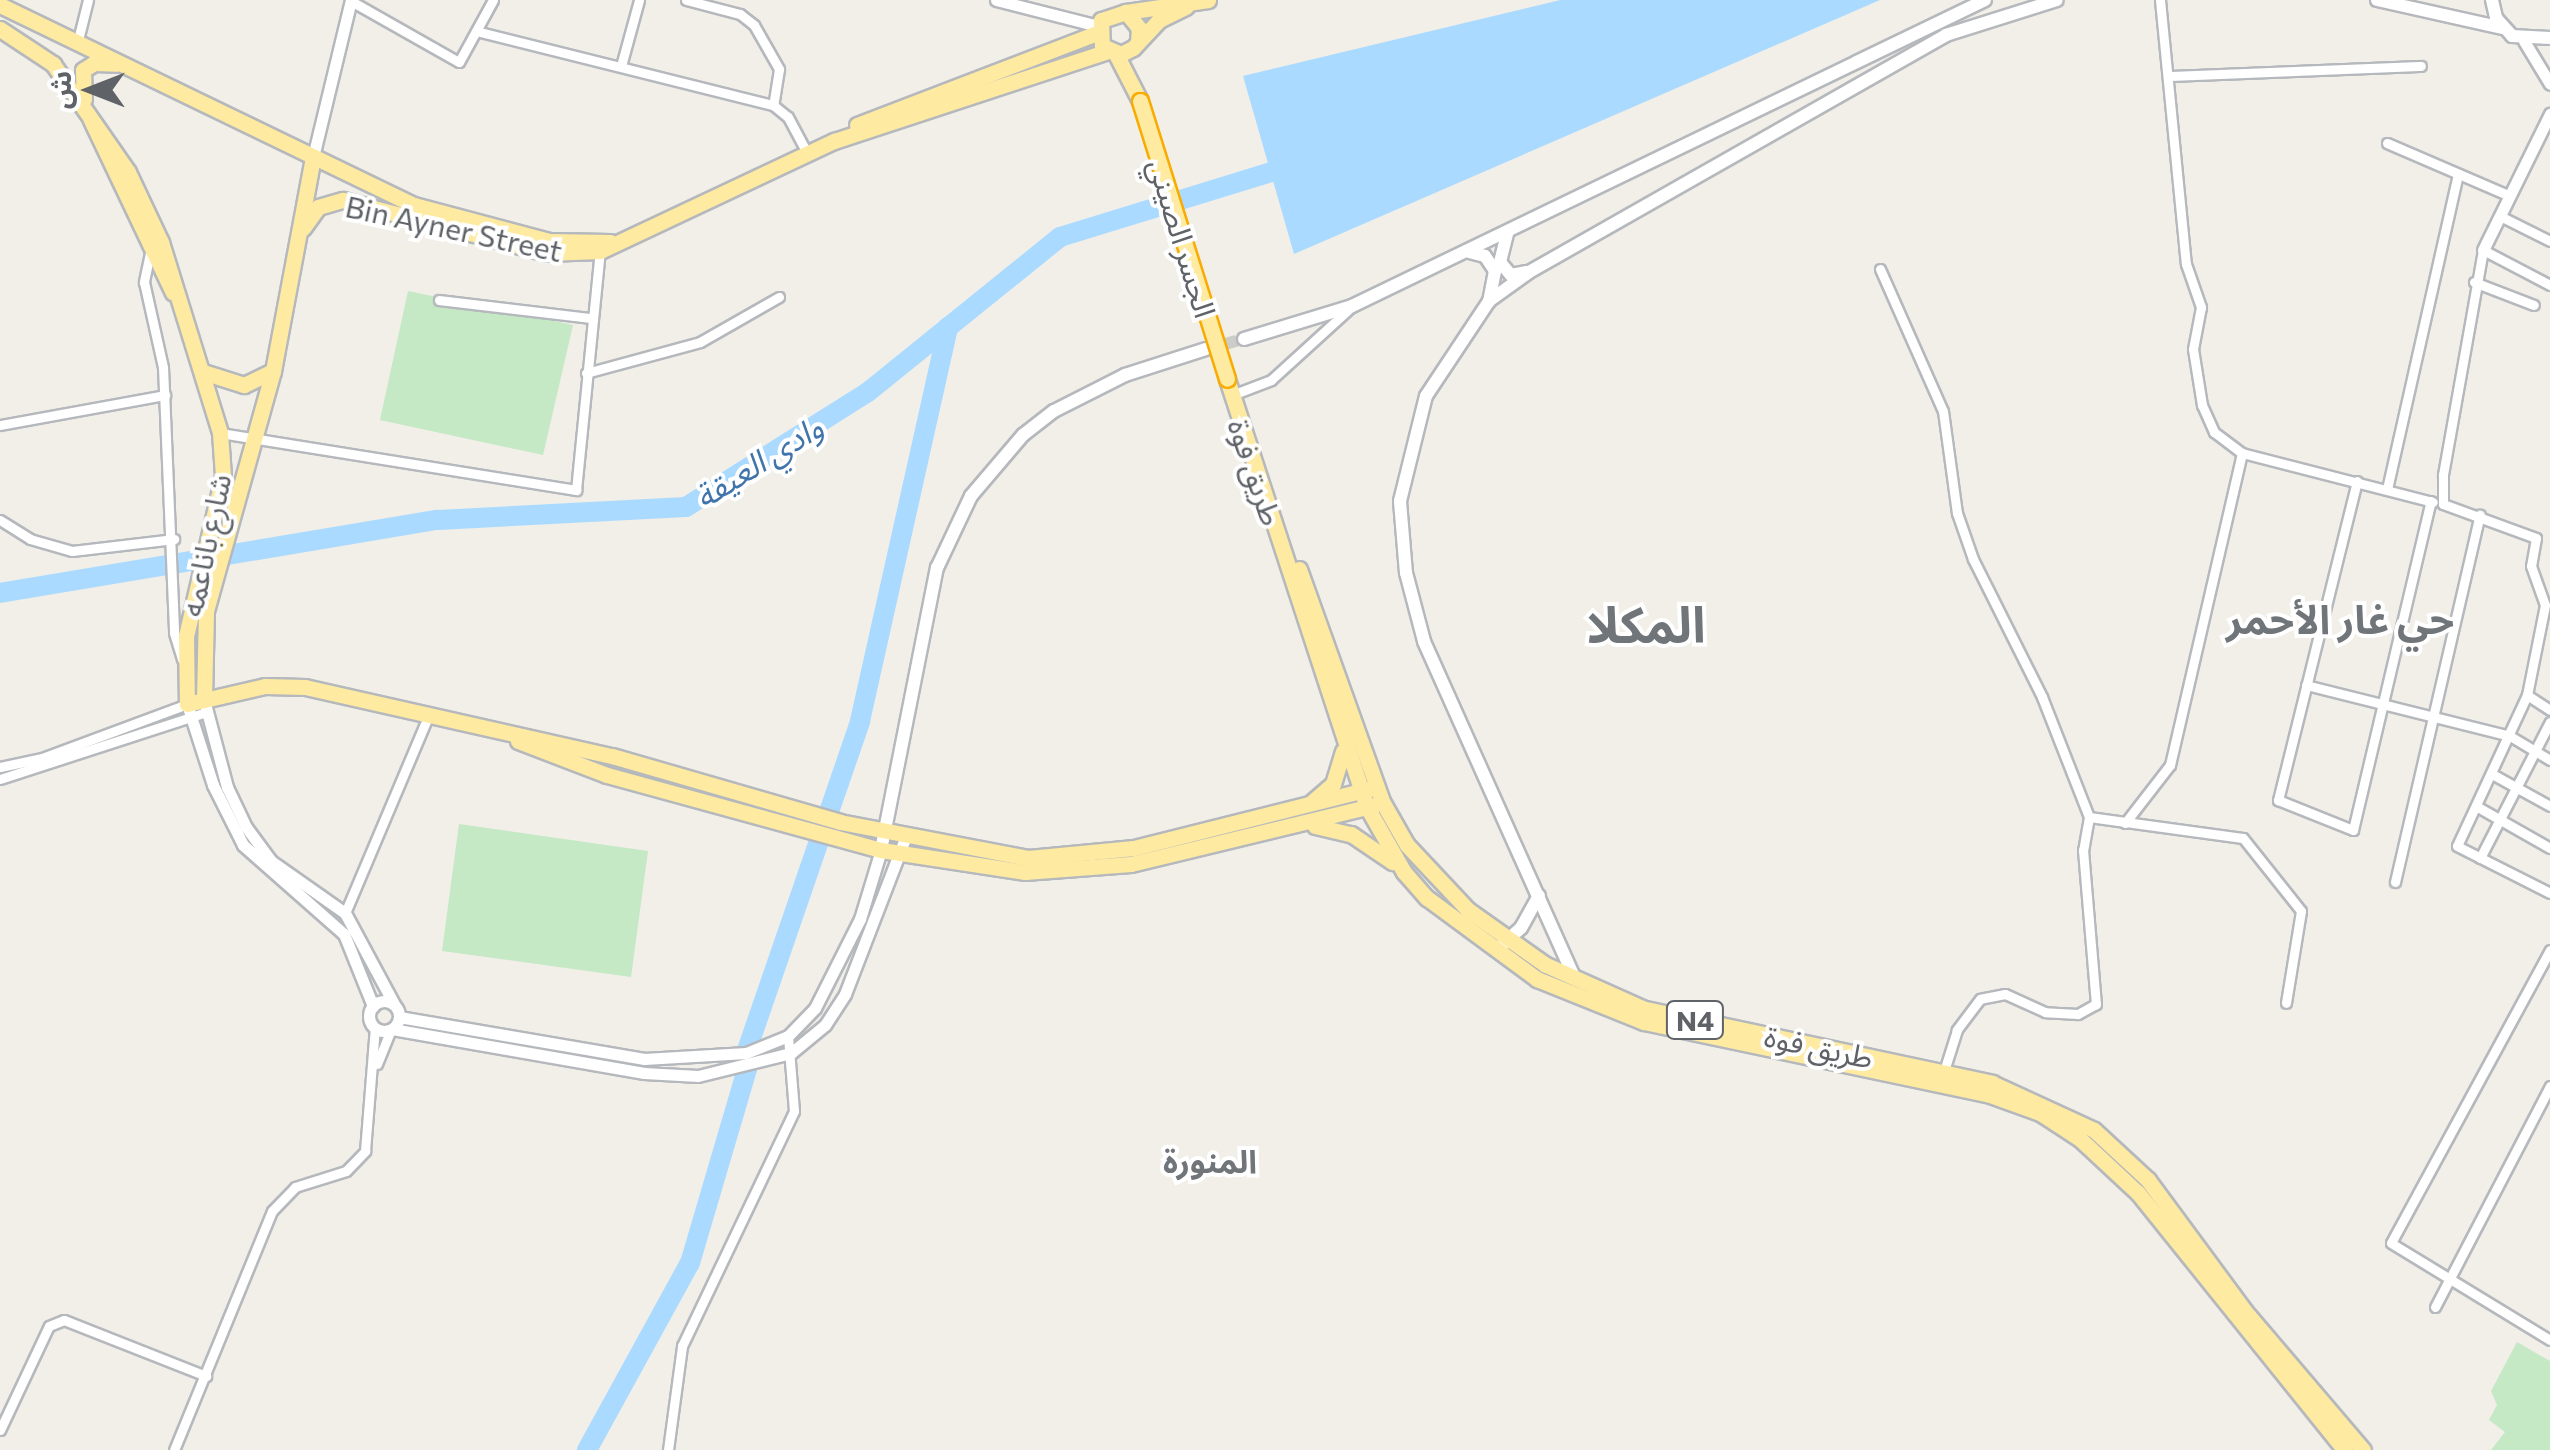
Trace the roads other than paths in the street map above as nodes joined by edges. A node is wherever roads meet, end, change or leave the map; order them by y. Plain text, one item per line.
1 (88, 0) edge
2 (351, 0) edge
3 (493, 0) edge
4 (639, 0) edge
5 (686, 0) edge
6 (996, 0) edge
7 (1208, 0) edge
8 (1985, 0) edge
9 (2056, 0) edge
10 (2160, 0) edge
11 (2377, 0) edge
12 (2492, 0) edge
13 (0, 5) edge
14 (1186, 7) junction
15 (1126, 12) junction
16 (2502, 28) junction
17 (0, 29) edge
18 (1097, 30) junction
19 (476, 31) junction
20 (2550, 38) edge
21 (2524, 40) junction
22 (77, 44) junction
23 (1136, 44) junction
24 (1112, 52) junction
25 (621, 66) junction
26 (2421, 66) dead end
27 (136, 68) junction
28 (2169, 76) junction
29 (2550, 84) edge
30 (1138, 94) junction
31 (773, 105) junction
32 (2550, 114) edge
33 (91, 115) junction
34 (2546, 133) edge
35 (834, 140) junction
36 (2386, 143) dead end
37 (808, 152) junction
38 (314, 157) junction
39 (2458, 174) junction
40 (2510, 196) junction
41 (2500, 216) junction
42 (303, 228) junction
43 (1508, 232) junction
44 (2550, 242) edge
45 (605, 244) junction
46 (2483, 250) junction
47 (1469, 252) junction
48 (150, 253) junction
49 (1880, 269) dead end
50 (1529, 272) junction
51 (2474, 282) junction
52 (2550, 285) edge
53 (779, 297) dead end
54 (439, 300) dead end
55 (1489, 301) junction
56 (180, 302) junction
57 (2534, 305) dead end
58 (1352, 306) junction
59 (591, 318) junction
60 (1244, 339) tunnel mouth
61 (1206, 350) tunnel mouth
62 (203, 372) junction
63 (273, 372) junction
64 (586, 372) junction
65 (1231, 389) junction
66 (165, 395) junction
67 (0, 424) edge
68 (220, 433) junction
69 (255, 440) junction
70 (2242, 453) junction
71 (2357, 480) junction
72 (2388, 489) junction
73 (2431, 501) junction
74 (2443, 504) junction
75 (2480, 514) junction
76 (0, 520) edge
77 (174, 539) junction
78 (206, 583) junction
79 (2548, 607) edge
80 (198, 611) junction
81 (2538, 653) junction
82 (2550, 659) edge
83 (185, 664) junction
84 (2306, 685) junction
85 (2527, 695) junction
86 (205, 706) junction
87 (2382, 708) junction
88 (188, 710) junction
89 (2550, 710) edge
90 (428, 714) junction
91 (2434, 718) junction
92 (2550, 722) edge
93 (2510, 736) junction
94 (92, 738) junction
95 (1342, 738) junction
96 (97, 750) junction
97 (2536, 752) junction
98 (2550, 760) edge
99 (0, 767) edge
100 (2492, 774) junction
101 (0, 779) edge
102 (2517, 787) junction
103 (1372, 797) junction
104 (2476, 806) junction
105 (2550, 806) edge
106 (1301, 808) junction
107 (2089, 818) junction
108 (2500, 818) junction
109 (2124, 823) junction
110 (1296, 828) junction
111 (839, 830) junction
112 (884, 831) junction
113 (906, 836) junction
114 (2550, 848) edge
115 (880, 850) junction
116 (902, 854) junction
117 (2480, 858) junction
118 (1404, 872) junction
119 (2396, 882) dead end
120 (2550, 893) edge
121 (1539, 896) junction
122 (345, 913) junction
123 (1507, 940) junction
124 (2550, 950) edge
125 (1492, 952) junction
126 (1576, 982) junction
127 (2286, 1002) dead end
128 (394, 1004) junction
129 (373, 1006) junction
130 (394, 1025) junction
131 (375, 1028) junction
132 (788, 1036) junction
133 (537, 1050) junction
134 (791, 1053) junction
135 (376, 1066) junction
136 (1944, 1071) junction
137 (2550, 1086) edge
138 (2143, 1186) junction
139 (2447, 1281) junction
140 (2435, 1307) dead end
141 (2550, 1340) edge
142 (206, 1376) junction
143 (0, 1430) edge
144 (174, 1450) edge
145 (668, 1450) edge
146 (2346, 1450) edge
147 (2363, 1450) edge

1 - 22 street
2 - 19 street
2 - 38 street
3 - 19 street
4 - 25 street
5 - 31 street
6 - 18 street
7 - 14 highway
8 - 43 main road
9 - 50 main road
10 - 28 street
11 - 16 main road
12 - 16 main road
13 - 22 highway, Bin Ayner Street
14 - 15 highway
14 - 23 highway
15 - 18 highway
15 - 23 highway
16 - 21 main road
17 - 33 highway, شارع باناعمه
18 - 24 highway
18 - 35 highway, Bin Ayner Street
19 - 25 street
20 - 21 main road
21 - 29 street
22 - 27 highway, Bin Ayner Street
23 - 24 highway
23 - 30 highway
24 - 30 highway
24 - 35 highway, Bin Ayner Street
25 - 31 street
26 - 28 street
27 - 33 highway
27 - 38 highway, Bin Ayner Street
28 - 70 street
30 - 65 highway, الجسر الصيني, bridge
31 - 37 street
32 - 34 street
33 - 48 highway
33 - 56 highway, شارع باناعمه
34 - 40 street
35 - 37 highway, Bin Ayner Street
36 - 39 street
37 - 45 highway, Bin Ayner Street
38 - 42 highway, شارع باناعمه
38 - 45 highway, Bin Ayner Street
39 - 40 street
39 - 72 street
40 - 41 street
41 - 44 street
41 - 46 street
42 - 45 highway, Bin Ayner Street
42 - 63 highway, شارع باناعمه
43 - 47 main road
43 - 50 main road
45 - 59 street
46 - 51 street
46 - 52 street
47 - 55 main road
47 - 58 main road
48 - 56 highway
48 - 66 street
49 - 107 street
50 - 55 main road
51 - 57 street
51 - 74 street
53 - 64 street
54 - 59 street
55 - 121 main road
56 - 62 highway, شارع باناعمه
58 - 60 main road
58 - 65 street
59 - 64 street
61 - 112 main road
62 - 63 highway
62 - 68 highway, شارع باناعمه
63 - 69 highway, شارع باناعمه
64 - 69 street
65 - 95 highway, طريق فوة / N4
65 - 103 highway, طريق فوة / N4
66 - 67 street
66 - 77 street
68 - 69 street
68 - 78 highway, شارع باناعمه
69 - 78 highway, شارع باناعمه
70 - 71 street
70 - 109 street
71 - 72 street
71 - 84 street
72 - 73 street
73 - 74 street
73 - 87 street
74 - 75 street
75 - 79 street
75 - 91 street
76 - 77 street
77 - 83 street
78 - 80 highway, شارع باناعمه
79 - 81 street
80 - 83 highway, شارع باناعمه
80 - 86 highway, شارع باناعمه
81 - 82 street
81 - 85 street
83 - 88 highway, شارع باناعمه
84 - 87 street
84 - 87 street
85 - 89 street
85 - 93 street
86 - 88 highway
86 - 90 highway
86 - 122 street, شارع باناعمه
87 - 91 street
88 - 94 street
88 - 96 street
88 - 129 street, شارع باناعمه
90 - 111 highway
90 - 122 street
91 - 93 street
91 - 119 street
92 - 97 street
93 - 97 street
93 - 100 street
94 - 96 street
94 - 99 street
95 - 103 highway, طريق فوة / N4
95 - 106 highway
96 - 101 street
97 - 98 street
97 - 102 street
100 - 102 street
100 - 104 street
102 - 105 street
102 - 108 street
103 - 106 highway
103 - 110 highway
103 - 118 highway, طريق فوة / N4
103 - 123 highway, طريق فوة / N4
104 - 108 street
104 - 117 street
106 - 113 highway
107 - 109 street
107 - 136 street
108 - 114 street
108 - 117 street
109 - 127 street
110 - 116 highway
110 - 118 highway
111 - 112 highway
111 - 115 highway
112 - 113 highway
112 - 115 main road
113 - 116 street
115 - 116 highway
115 - 132 street
116 - 134 street
117 - 120 street
118 - 125 highway, طريق فوة / N4
121 - 123 main road
121 - 126 main road
122 - 128 street, شارع باناعمه
123 - 125 main road
123 - 126 highway, طريق فوة / N4
124 - 139 street
125 - 138 highway, طريق فوة / N4
126 - 136 highway, طريق فوة / N4
128 - 129 street
128 - 130 street, شارع باناعمه
129 - 131 street, شارع باناعمه
130 - 131 street
130 - 133 street
130 - 135 street
131 - 135 street
132 - 133 street
132 - 134 street
133 - 134 street
134 - 145 street
135 - 142 street
136 - 138 highway, طريق فوة / N4
137 - 139 street
138 - 146 highway, طريق فوة / N4
138 - 147 highway, طريق فوة / N4
139 - 140 street
139 - 141 street
142 - 143 street
142 - 144 street

